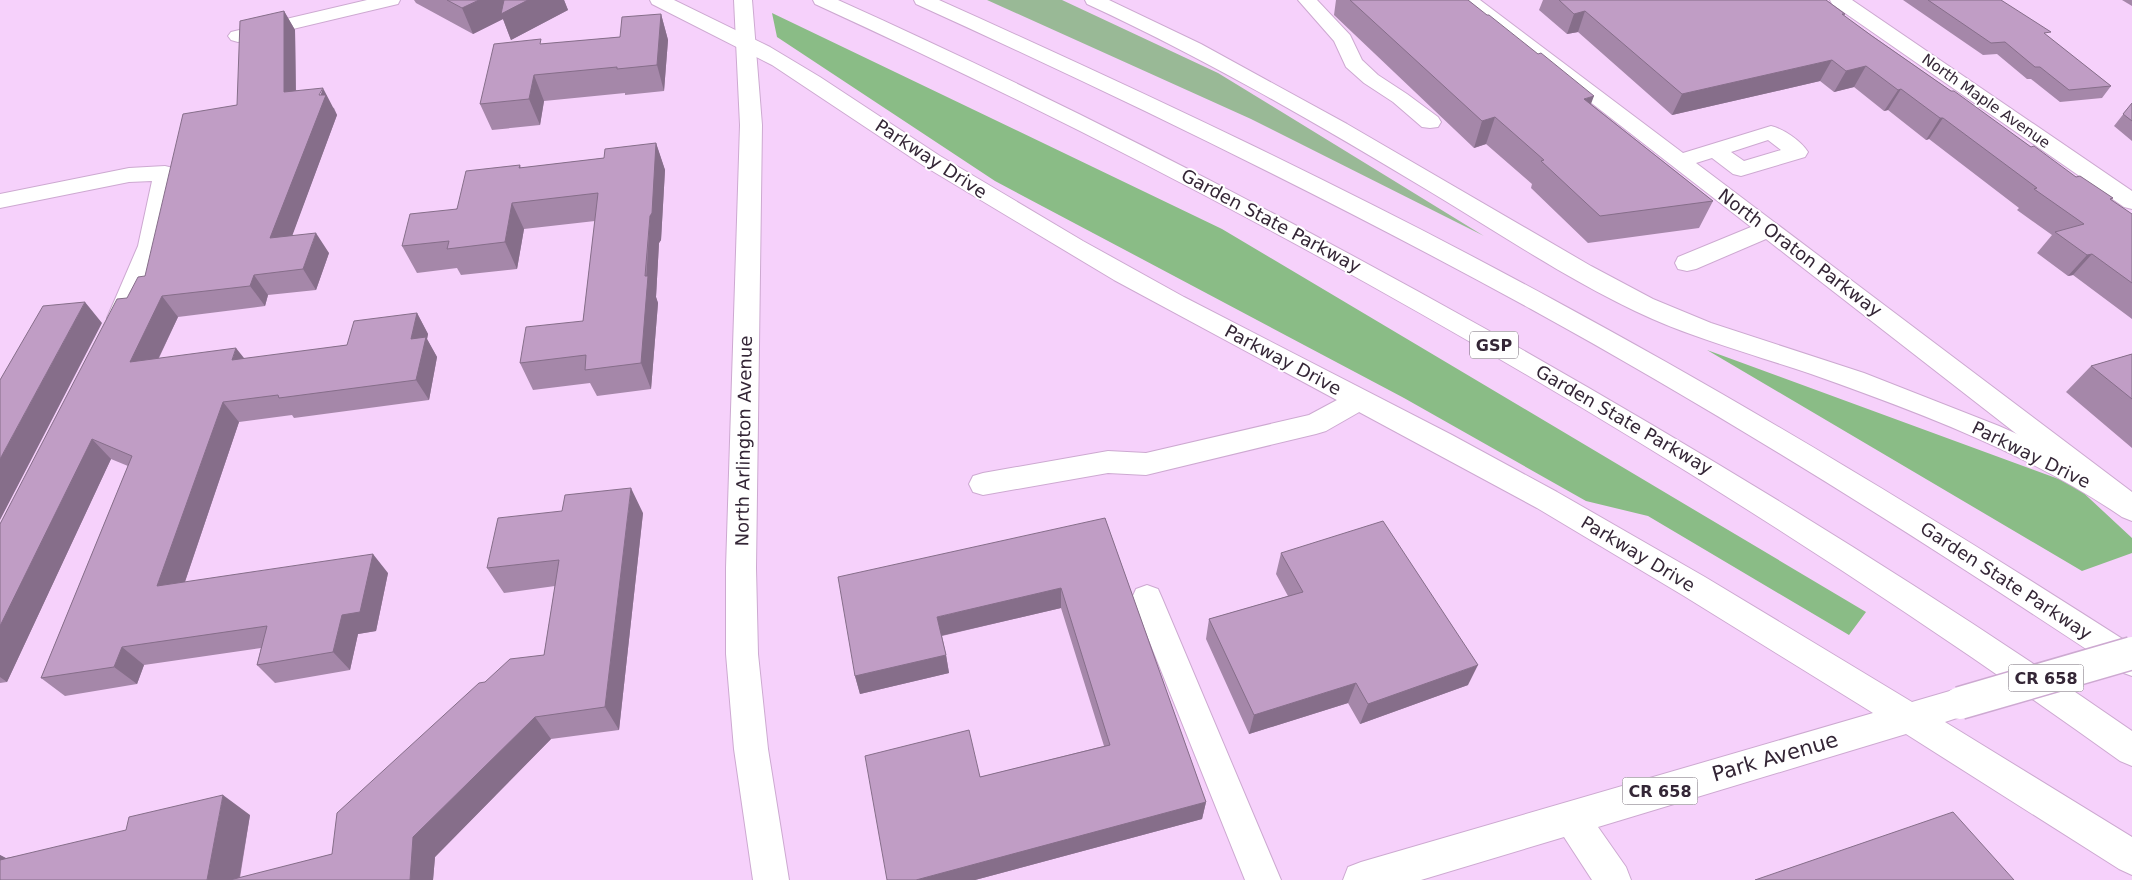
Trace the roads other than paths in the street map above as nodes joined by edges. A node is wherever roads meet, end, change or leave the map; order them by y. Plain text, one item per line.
1 (391, 0) edge
2 (659, 0) edge
3 (743, 0) edge
4 (822, 0) edge
5 (923, 0) edge
6 (1094, 0) edge
7 (1306, 0) edge
8 (1468, 0) edge
9 (1840, 0) edge
10 (238, 36) edge
11 (746, 44) junction
12 (1430, 122) dead end
13 (1715, 150) dead end
14 (1679, 161) junction
15 (0, 201) edge
16 (2132, 202) edge
17 (1768, 229) junction
18 (1687, 263) dead end
19 (110, 338) edge
20 (1359, 400) junction
21 (983, 484) dead end
22 (2132, 509) edge
23 (1148, 598) dead end
24 (2132, 653) edge
25 (2132, 662) edge
26 (1908, 718) junction
27 (2132, 750) edge
28 (1571, 818) junction
29 (2132, 857) edge
30 (772, 880) edge
31 (1262, 880) edge
32 (1361, 880) edge
33 (1613, 880) edge

1 - 10 main road
2 - 11 main road, Parkway Drive
3 - 11 main road, North Arlington Avenue
4 - 27 main road, Garden State Parkway / GSP
5 - 25 main road, Garden State Parkway
6 - 22 main road, Parkway Drive
7 - 12 main road
8 - 14 main road, North Oraton Parkway
9 - 16 main road, North Maple Avenue
11 - 20 main road, Parkway Drive
11 - 30 main road, North Arlington Avenue
13 - 14 main road
14 - 17 main road, North Oraton Parkway
15 - 19 main road
17 - 18 main road
17 - 22 main road, North Oraton Parkway
20 - 21 main road
20 - 26 main road, Parkway Drive
23 - 31 main road
24 - 26 main road, Park Avenue / CR 658, bridge
26 - 28 main road, Park Avenue / CR 658
26 - 29 main road
28 - 32 main road, Park Avenue / CR 658
28 - 33 main road

